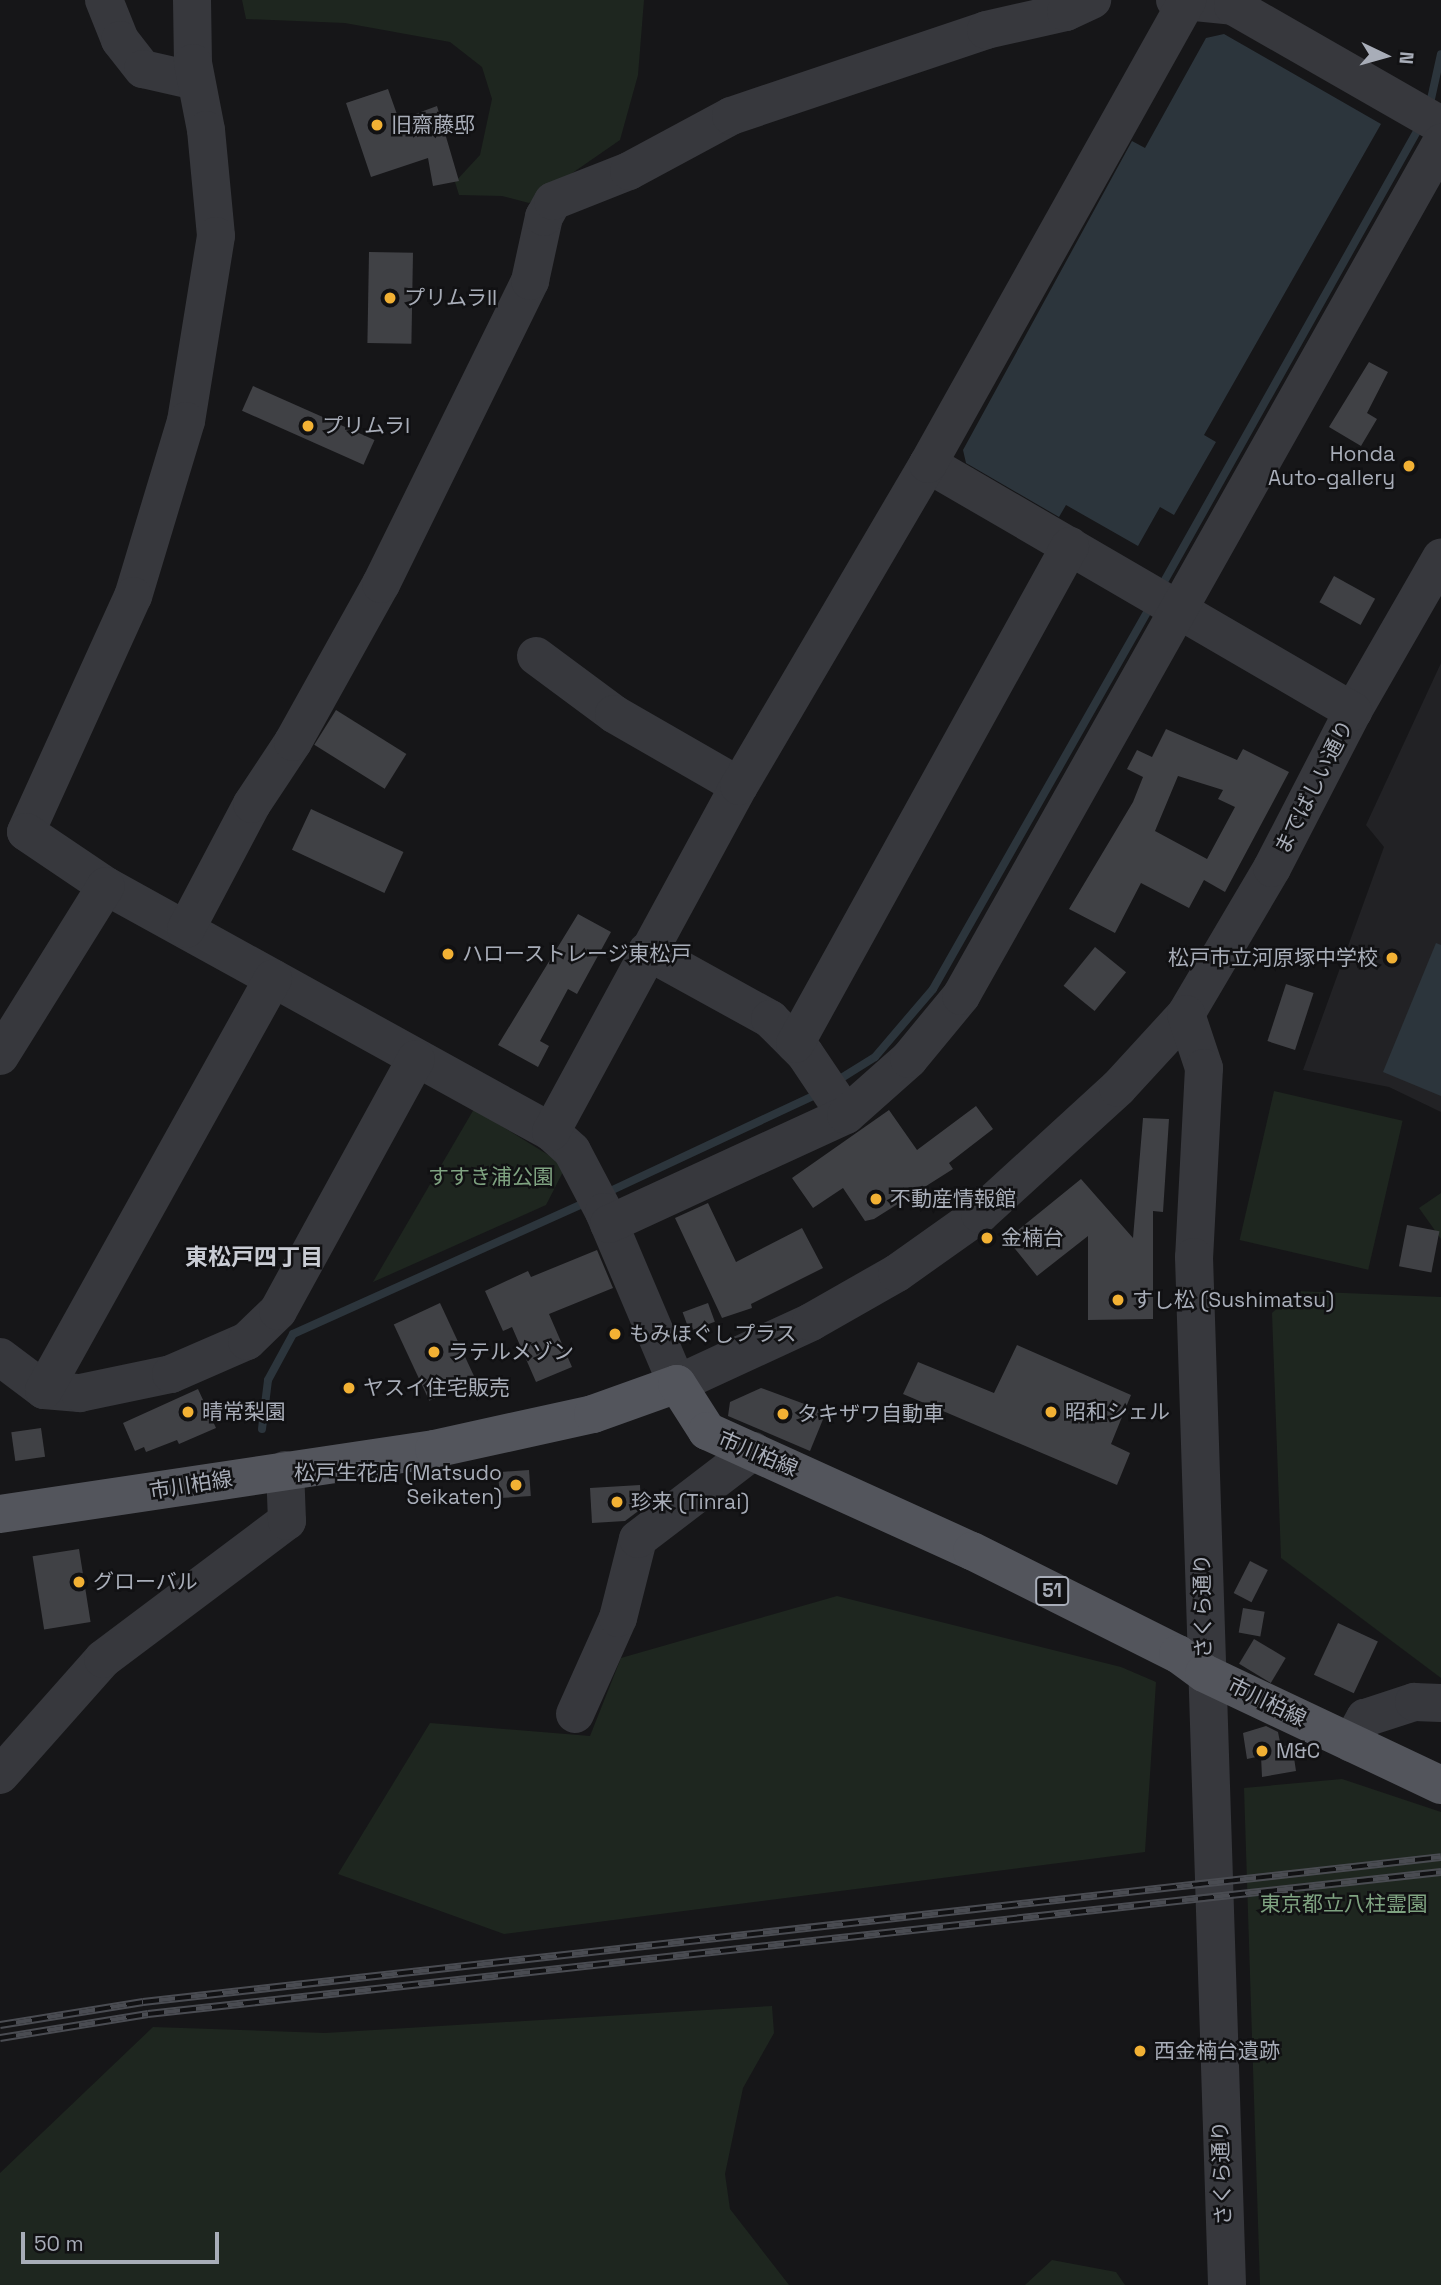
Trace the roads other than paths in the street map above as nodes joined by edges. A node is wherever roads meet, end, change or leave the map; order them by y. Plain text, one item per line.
1 (104, 0) edge
2 (192, 0) edge
3 (1092, 0) edge
4 (1181, 1) edge
5 (196, 81) junction
6 (1432, 124) edge
7 (928, 464) junction
8 (1070, 546) junction
9 (1441, 558) edge
10 (1161, 602) junction
11 (536, 656) dead end
12 (1353, 711) junction
13 (739, 786) junction
14 (13, 830) edge
15 (106, 886) junction
16 (186, 929) junction
17 (647, 951) junction
18 (273, 978) junction
19 (1186, 1014) junction
20 (795, 1044) junction
21 (0, 1056) edge
22 (415, 1059) junction
23 (834, 1097) junction
24 (551, 1132) junction
25 (601, 1208) junction
26 (0, 1357) edge
27 (677, 1384) junction
28 (44, 1390) junction
29 (753, 1451) junction
30 (285, 1470) junction
31 (0, 1514) edge
32 (1204, 1673) junction
33 (1441, 1703) edge
34 (575, 1714) dead end
35 (1351, 1743) junction
36 (0, 1775) edge
37 (1441, 1785) edge
38 (1227, 2285) edge

1 - 5 street
2 - 5 street
3 - 16 street
4 - 6 street
4 - 7 street
5 - 14 street
6 - 10 street
7 - 8 street
7 - 13 street
8 - 10 street
8 - 20 street
9 - 12 street, までばしい通り
10 - 12 street
10 - 23 street
11 - 13 street
12 - 19 street, までばしい通り
13 - 17 street
14 - 15 street
15 - 16 street
15 - 21 street
16 - 18 street
17 - 20 street
17 - 24 street
18 - 22 street
18 - 28 street
19 - 27 street, までばしい通り
19 - 32 street, さくら通り
20 - 23 street
22 - 24 street
22 - 28 street
23 - 25 street
24 - 25 street
25 - 27 street
26 - 28 street
27 - 29 main road, 市川柏線 / 51
27 - 30 main road, 市川柏線
29 - 32 main road, 市川柏線 / 51
29 - 34 street
30 - 31 main road, 市川柏線
30 - 36 street
32 - 35 main road, 市川柏線 / 51
32 - 38 street, さくら通り
33 - 35 street
35 - 37 main road, 市川柏線 / 51

